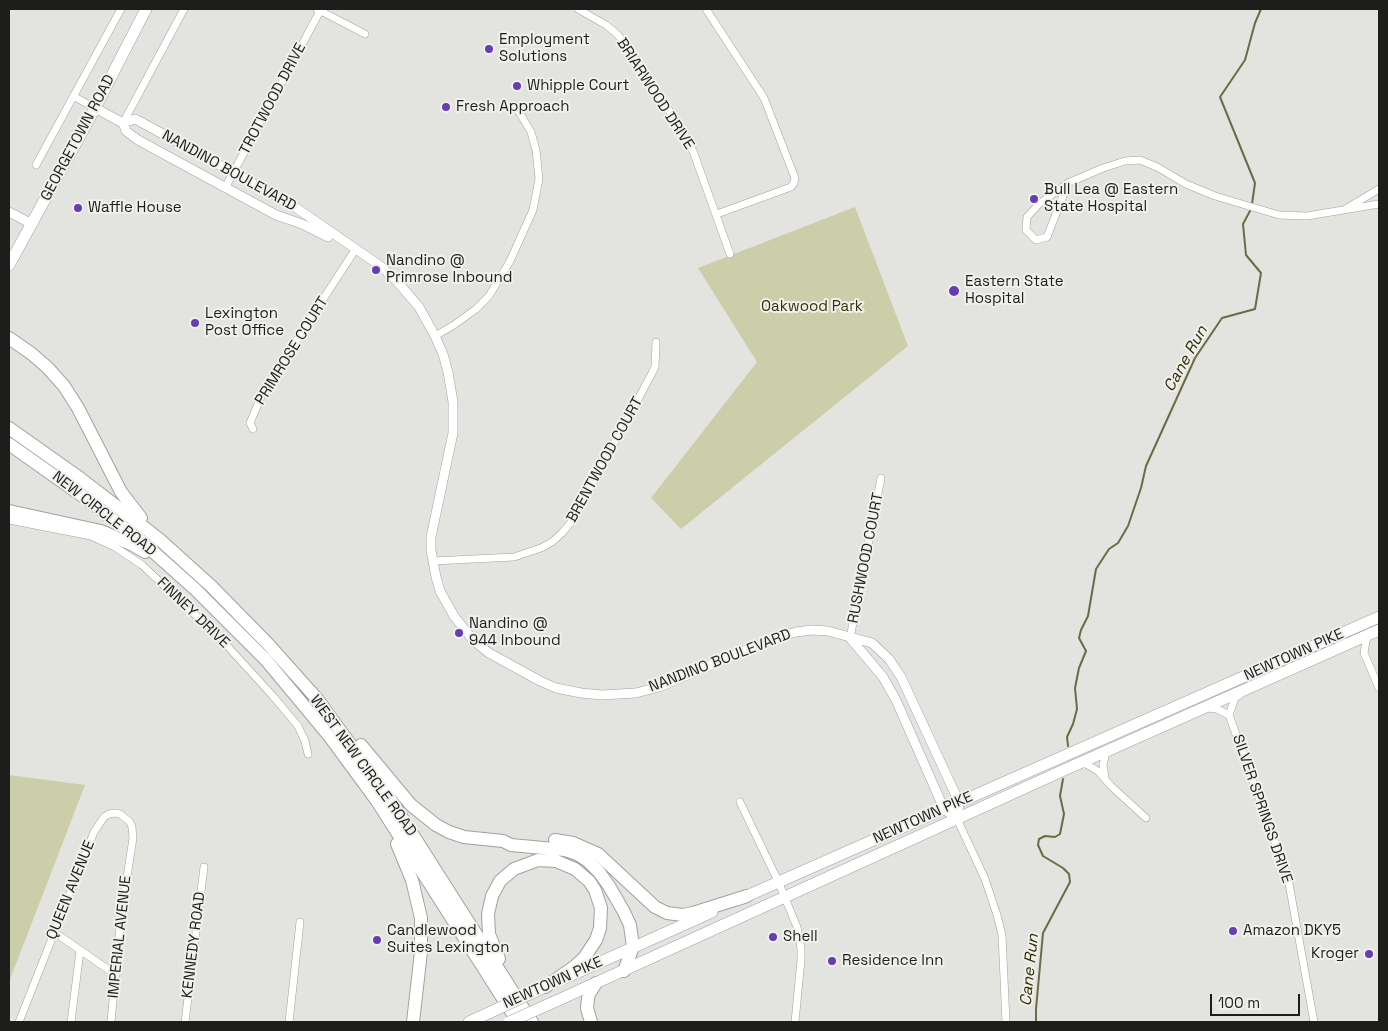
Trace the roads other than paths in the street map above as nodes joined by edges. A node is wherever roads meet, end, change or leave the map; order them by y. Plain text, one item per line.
1 (121, 9) edge
2 (146, 9) edge
3 (184, 9) edge
4 (578, 9) edge
5 (706, 9) edge
6 (318, 10) edge
7 (365, 34) dead end
8 (74, 96) junction
9 (515, 105) dead end
10 (95, 108) junction
11 (123, 123) junction
12 (36, 165) dead end
13 (234, 174) junction
14 (1068, 183) junction
15 (226, 186) junction
16 (1379, 189) edge
17 (1379, 204) edge
18 (1342, 211) junction
19 (9, 212) edge
20 (717, 214) junction
21 (32, 224) junction
22 (320, 230) junction
23 (355, 250) junction
24 (730, 254) dead end
25 (9, 266) edge
26 (436, 336) junction
27 (9, 338) edge
28 (656, 342) dead end
29 (9, 428) edge
30 (253, 428) dead end
31 (9, 444) edge
32 (881, 478) dead end
33 (9, 511) edge
34 (9, 520) edge
35 (159, 539) junction
36 (433, 561) junction
37 (195, 589) junction
38 (1379, 617) edge
39 (1379, 630) edge
40 (1367, 636) junction
41 (850, 638) junction
42 (1349, 644) junction
43 (1364, 653) junction
44 (1278, 662) junction
45 (1379, 688) edge
46 (1249, 689) junction
47 (318, 700) junction
48 (1201, 710) junction
49 (1229, 715) junction
50 (1106, 752) junction
51 (308, 754) dead end
52 (1077, 764) junction
53 (1105, 778) junction
54 (377, 801) junction
55 (740, 802) dead end
56 (959, 802) junction
57 (944, 809) junction
58 (1146, 818) dead end
59 (957, 819) junction
60 (503, 842) junction
61 (130, 852) joint
62 (204, 867) dead end
63 (778, 881) junction
64 (747, 896) junction
65 (784, 898) junction
66 (300, 922) dead end
67 (54, 932) junction
68 (633, 947) junction
69 (80, 950) junction
70 (624, 971) junction
71 (116, 976) junction
72 (596, 983) junction
73 (545, 987) junction
74 (515, 995) junction
75 (19, 1022) edge
76 (71, 1022) edge
77 (111, 1022) edge
78 (185, 1022) edge
79 (289, 1022) edge
80 (413, 1022) edge
81 (469, 1022) edge
82 (509, 1022) edge
83 (518, 1022) edge
84 (532, 1022) edge
85 (591, 1022) edge
86 (795, 1022) edge
87 (1006, 1022) edge
88 (1314, 1022) edge

1 - 8 street
2 - 10 main road, GEORGETOWN ROAD
3 - 11 street
4 - 20 street, BRIARWOOD DRIVE
5 - 20 street
6 - 7 street
6 - 13 street, TROTWOOD DRIVE
8 - 10 street
8 - 12 street
9 - 26 street
10 - 11 street, NANDINO BOULEVARD
10 - 21 main road, GEORGETOWN ROAD
11 - 13 street, NANDINO BOULEVARD
11 - 15 street, NANDINO BOULEVARD
13 - 15 street, TROTWOOD DRIVE
13 - 22 street, NANDINO BOULEVARD
14 - 14 street
14 - 18 street
15 - 22 street, NANDINO BOULEVARD
16 - 18 street
17 - 18 street
19 - 21 street
20 - 24 street, BRIARWOOD DRIVE
21 - 25 main road, GEORGETOWN ROAD
22 - 23 street, NANDINO BOULEVARD
23 - 26 street, NANDINO BOULEVARD
23 - 30 street, PRIMROSE COURT
26 - 36 street, NANDINO BOULEVARD
27 - 35 highway
28 - 36 street, BRENTWOOD COURT
29 - 35 highway, NEW CIRCLE ROAD
31 - 37 highway, NEW CIRCLE ROAD
32 - 41 street, RUSHWOOD COURT
33 - 37 highway
34 - 51 street, FINNEY DRIVE
35 - 47 highway, WEST NEW CIRCLE ROAD
36 - 41 street, NANDINO BOULEVARD
37 - 54 highway, WEST NEW CIRCLE ROAD
38 - 44 main road, NEWTOWN PIKE
39 - 40 main road, NEWTOWN PIKE
40 - 42 main road, NEWTOWN PIKE
40 - 43 street
41 - 56 street, NANDINO BOULEVARD
41 - 57 street
42 - 43 street
42 - 46 main road, NEWTOWN PIKE
43 - 45 street
44 - 46 main road
44 - 56 main road, NEWTOWN PIKE
46 - 48 main road, NEWTOWN PIKE
46 - 49 street, SILVER SPRINGS DRIVE
47 - 60 highway
47 - 74 highway, WEST NEW CIRCLE ROAD
48 - 49 street, SILVER SPRINGS DRIVE
48 - 50 main road, NEWTOWN PIKE
49 - 88 street, SILVER SPRINGS DRIVE
50 - 52 main road, NEWTOWN PIKE
50 - 53 street
52 - 53 street
52 - 59 main road, NEWTOWN PIKE
53 - 58 street
54 - 80 highway
54 - 83 highway, WEST NEW CIRCLE ROAD
55 - 63 street
56 - 57 main road, NEWTOWN PIKE
56 - 59 street
57 - 59 street
57 - 63 main road, NEWTOWN PIKE
59 - 65 main road, NEWTOWN PIKE
59 - 87 street
60 - 64 highway
60 - 68 highway
61 - 67 street, QUEEN AVENUE
61 - 71 street, IMPERIAL AVENUE
62 - 78 street, KENNEDY ROAD
63 - 64 main road, NEWTOWN PIKE
63 - 65 street
64 - 68 main road, NEWTOWN PIKE
65 - 70 main road, NEWTOWN PIKE
65 - 86 street
66 - 79 street
67 - 69 street
67 - 75 street, QUEEN AVENUE
68 - 70 highway
68 - 73 main road, NEWTOWN PIKE
69 - 71 street
69 - 76 street
70 - 72 main road, NEWTOWN PIKE
71 - 77 street, IMPERIAL AVENUE
72 - 82 main road, NEWTOWN PIKE, bridge
72 - 85 highway
73 - 74 highway
73 - 81 main road, NEWTOWN PIKE, bridge
74 - 84 highway, WEST NEW CIRCLE ROAD

